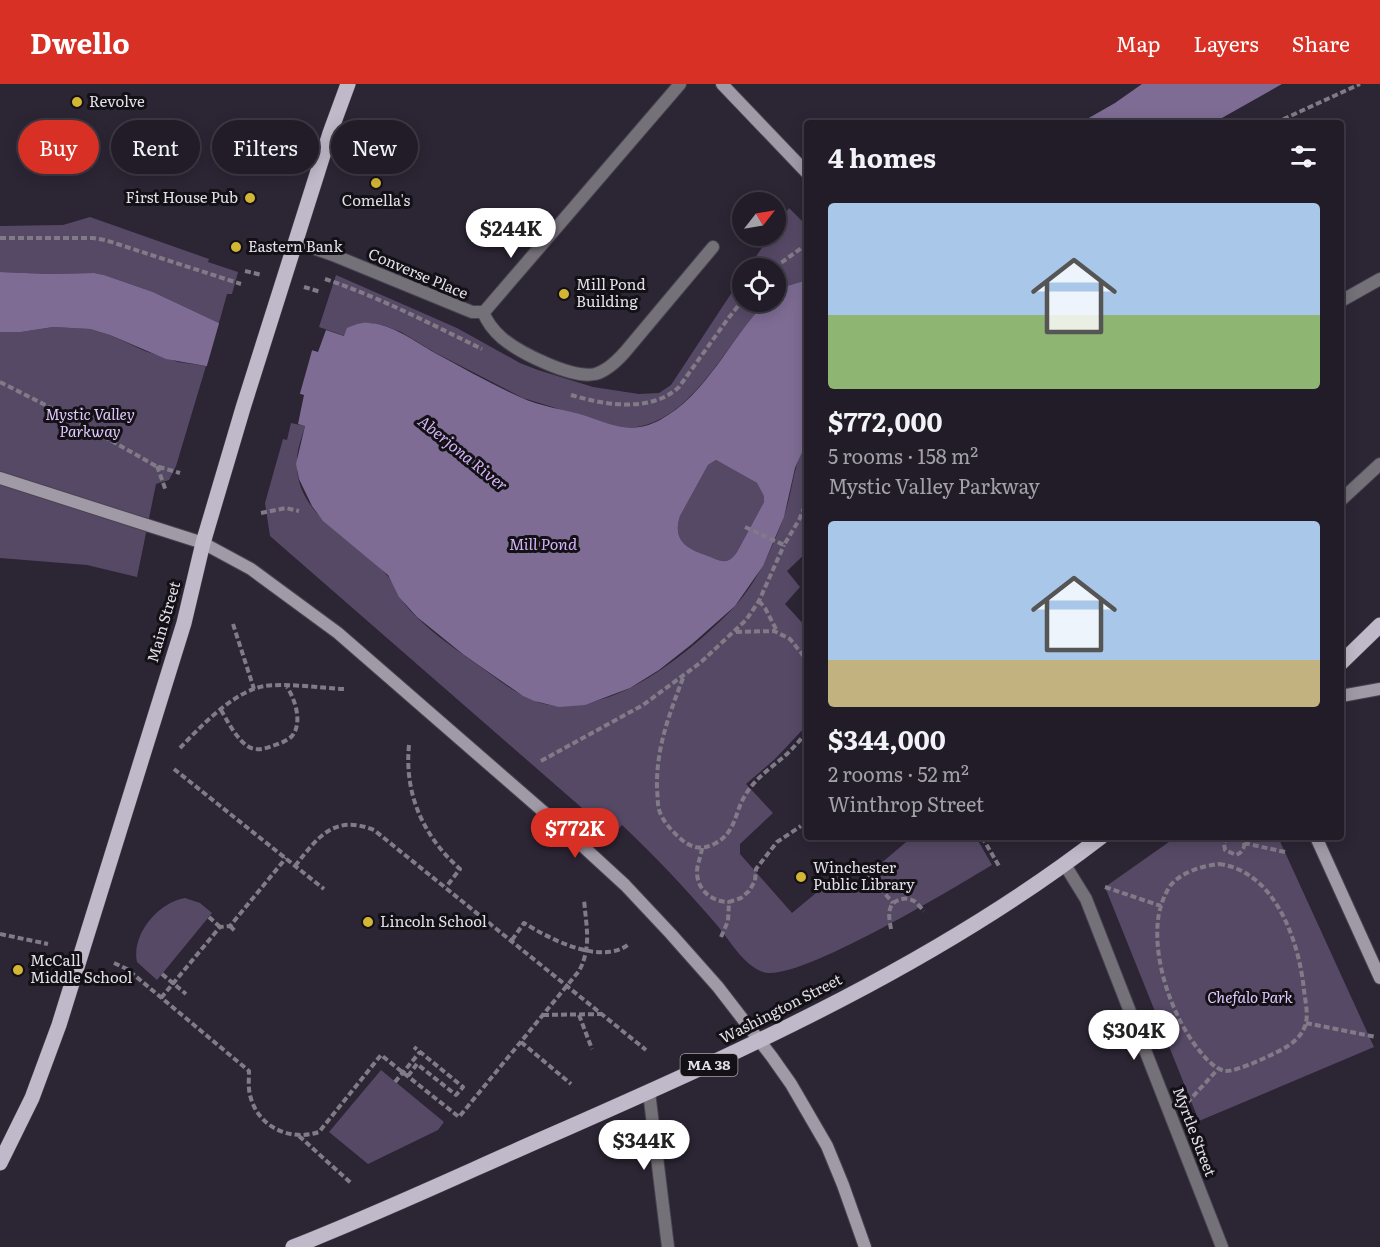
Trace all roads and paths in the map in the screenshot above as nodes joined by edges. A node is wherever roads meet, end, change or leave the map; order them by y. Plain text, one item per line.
1 (348, 84) edge
2 (680, 84) edge
3 (722, 84) edge
4 (1360, 84) edge
5 (1282, 120) edge
6 (804, 170) edge
7 (0, 238) edge
8 (296, 242) junction
9 (804, 246) edge
10 (713, 247) dead end
11 (786, 259) edge
12 (325, 279) dead end
13 (1380, 279) edge
14 (241, 284) dead end
15 (1344, 299) edge
16 (483, 312) junction
17 (484, 350) dead end
18 (0, 382) edge
19 (1380, 464) edge
20 (156, 466) junction
21 (180, 473) dead end
22 (0, 477) edge
23 (166, 491) dead end
24 (1344, 497) edge
25 (298, 511) dead end
26 (804, 512) edge
27 (261, 513) dead end
28 (745, 527) dead end
29 (203, 543) junction
30 (783, 544) junction
31 (759, 601) junction
32 (233, 624) dead end
33 (1380, 625) edge
34 (735, 631) junction
35 (777, 632) junction
36 (804, 656) edge
37 (1344, 660) edge
38 (683, 678) junction
39 (286, 687) junction
40 (254, 689) junction
41 (344, 689) dead end
42 (1380, 689) edge
43 (1344, 695) edge
44 (221, 710) junction
45 (804, 736) edge
46 (409, 745) dead end
47 (180, 748) dead end
48 (541, 761) dead end
49 (174, 769) dead end
50 (801, 826) dead end
51 (984, 840) edge
52 (1097, 840) edge
53 (1225, 840) edge
54 (1242, 840) edge
55 (1317, 840) edge
56 (1244, 843) junction
57 (702, 848) junction
58 (1285, 852) dead end
59 (286, 858) junction
60 (1065, 865) junction
61 (294, 866) junction
62 (999, 866) dead end
63 (868, 874) dead end
64 (1105, 886) dead end
65 (446, 887) junction
66 (324, 889) dead end
67 (584, 899) dead end
68 (729, 902) junction
69 (893, 903) junction
70 (1161, 906) junction
71 (924, 911) dead end
72 (209, 917) dead end
73 (230, 926) junction
74 (220, 927) junction
75 (891, 929) dead end
76 (236, 932) dead end
77 (0, 934) edge
78 (721, 938) dead end
79 (512, 940) junction
80 (48, 944) dead end
81 (629, 944) dead end
82 (587, 950) junction
83 (114, 963) dead end
84 (162, 974) dead end
85 (1380, 978) edge
86 (173, 984) junction
87 (567, 985) junction
88 (186, 994) dead end
89 (161, 998) junction
90 (603, 1014) junction
91 (543, 1015) junction
92 (579, 1015) junction
93 (1306, 1023) junction
94 (1376, 1036) dead end
95 (760, 1040) junction
96 (521, 1042) junction
97 (414, 1047) dead end
98 (592, 1048) dead end
99 (646, 1050) dead end
100 (420, 1052) junction
101 (1219, 1068) junction
102 (403, 1072) junction
103 (408, 1076) junction
104 (395, 1082) dead end
105 (571, 1084) dead end
106 (649, 1092) junction
107 (1173, 1119) junction
108 (298, 1135) junction
109 (0, 1163) edge
110 (352, 1184) dead end
111 (293, 1247) edge
112 (668, 1247) edge
113 (865, 1247) edge
114 (1222, 1247) edge

1 - 8 main road, Main Street
2 - 16 street, Converse Place
3 - 6 main road
4 - 5 path
7 - 14 path
8 - 16 street, Converse Place
8 - 29 main road, Main Street
9 - 11 path
10 - 16 street
12 - 17 path
13 - 15 street
18 - 20 path
19 - 24 street
20 - 21 path
20 - 23 path
22 - 29 main road
25 - 27 path
26 - 30 path
28 - 30 path
29 - 95 main road
29 - 109 main road, Main Street
30 - 31 path
31 - 34 path
31 - 35 path
32 - 40 path
33 - 37 main road
34 - 35 path
34 - 38 path
35 - 36 path
38 - 48 path
38 - 57 path
39 - 40 path
39 - 41 path
39 - 44 path
40 - 44 path
42 - 43 main road
44 - 47 path
45 - 57 path
46 - 65 path
49 - 59 path
50 - 68 path
51 - 62 path
52 - 60 main road, Washington Street / MA 38
53 - 56 path
54 - 56 path
55 - 85 main road
56 - 58 path
57 - 68 path
59 - 61 path
59 - 73 path
60 - 95 main road, Washington Street / MA 38
60 - 107 street, Myrtle Street
61 - 65 path
61 - 66 path
63 - 69 path
64 - 70 path
65 - 79 path
67 - 82 path
68 - 78 path
69 - 71 path
69 - 75 path
70 - 93 path
70 - 101 path
72 - 74 path
73 - 74 path
73 - 76 path
74 - 86 path
77 - 80 path
79 - 82 path
79 - 87 path
81 - 82 path
82 - 87 path
83 - 89 path
84 - 86 path
86 - 88 path
86 - 89 path
87 - 90 path
87 - 91 path
89 - 108 path
90 - 92 path
90 - 99 path
91 - 92 path
91 - 96 path
92 - 98 path
93 - 94 path
93 - 101 path
95 - 106 main road, Washington Street / MA 38
95 - 113 main road
96 - 103 path
96 - 105 path
97 - 100 path
100 - 102 path
100 - 103 path
101 - 107 path
102 - 103 path
102 - 104 path
102 - 108 path
106 - 111 main road, Washington Street / MA 38
106 - 112 street
107 - 114 street, Myrtle Street
108 - 110 path

